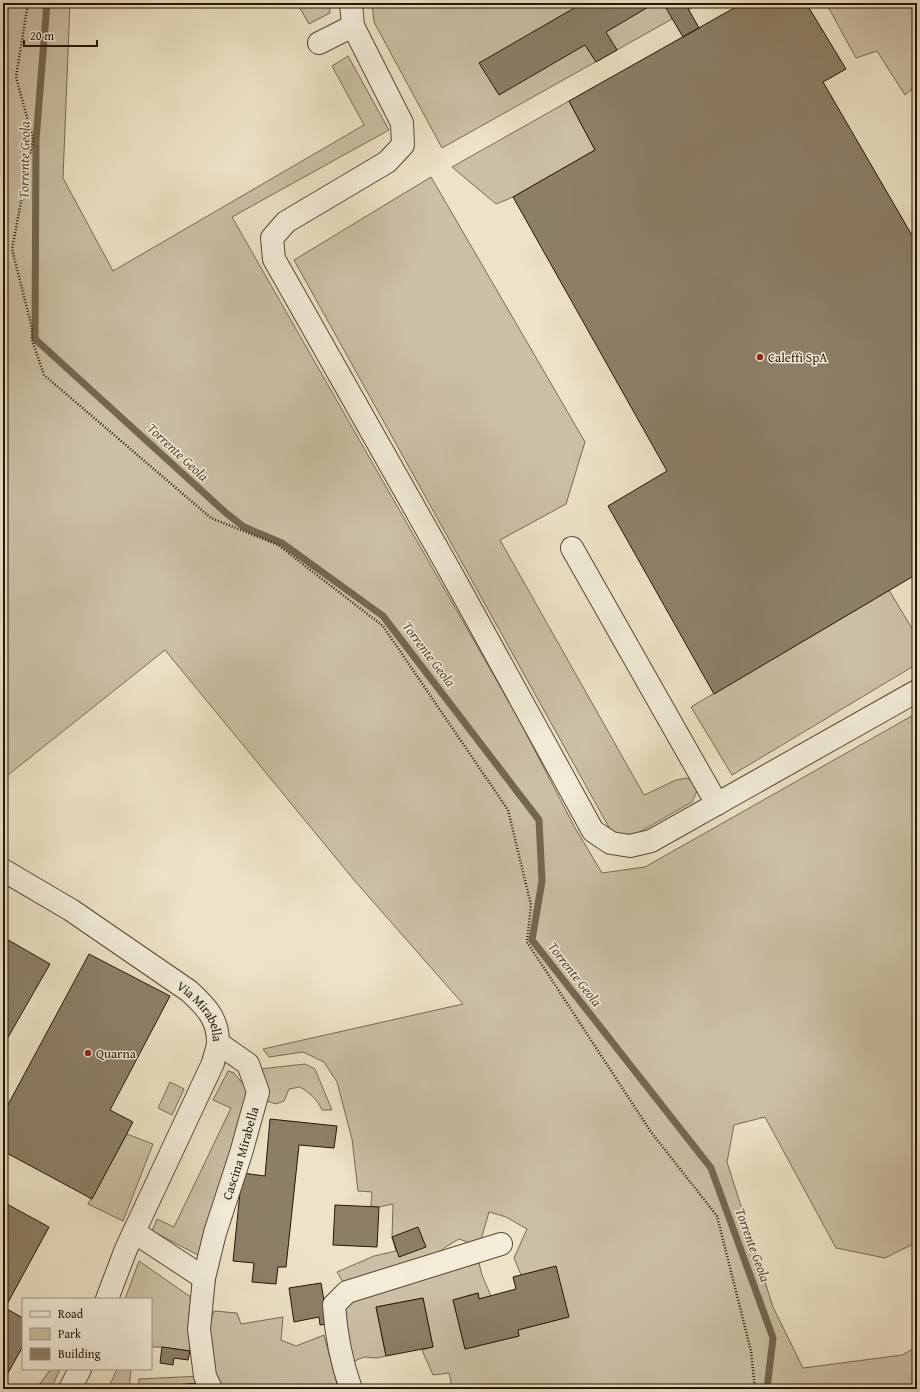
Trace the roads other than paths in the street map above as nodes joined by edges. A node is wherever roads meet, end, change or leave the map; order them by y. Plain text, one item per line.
1 (351, 3) edge
2 (353, 26) junction
3 (319, 43) dead end
4 (572, 548) dead end
5 (917, 691) edge
6 (717, 804) junction
7 (3, 870) edge
8 (218, 1043) junction
9 (134, 1232) junction
10 (501, 1244) dead end
11 (204, 1278) junction
12 (107, 1298) edge
13 (80, 1370) edge
14 (70, 1389) edge
15 (211, 1389) edge
16 (351, 1389) edge

1 - 2 street
2 - 3 street
2 - 6 street
4 - 6 street
5 - 6 street
7 - 8 street, Via Mirabella
8 - 9 street, Via Mirabella
8 - 11 street, Cascina Mirabella
9 - 11 street
9 - 12 street, Via Mirabella
10 - 16 street
11 - 15 street, Cascina Mirabella
13 - 14 street

